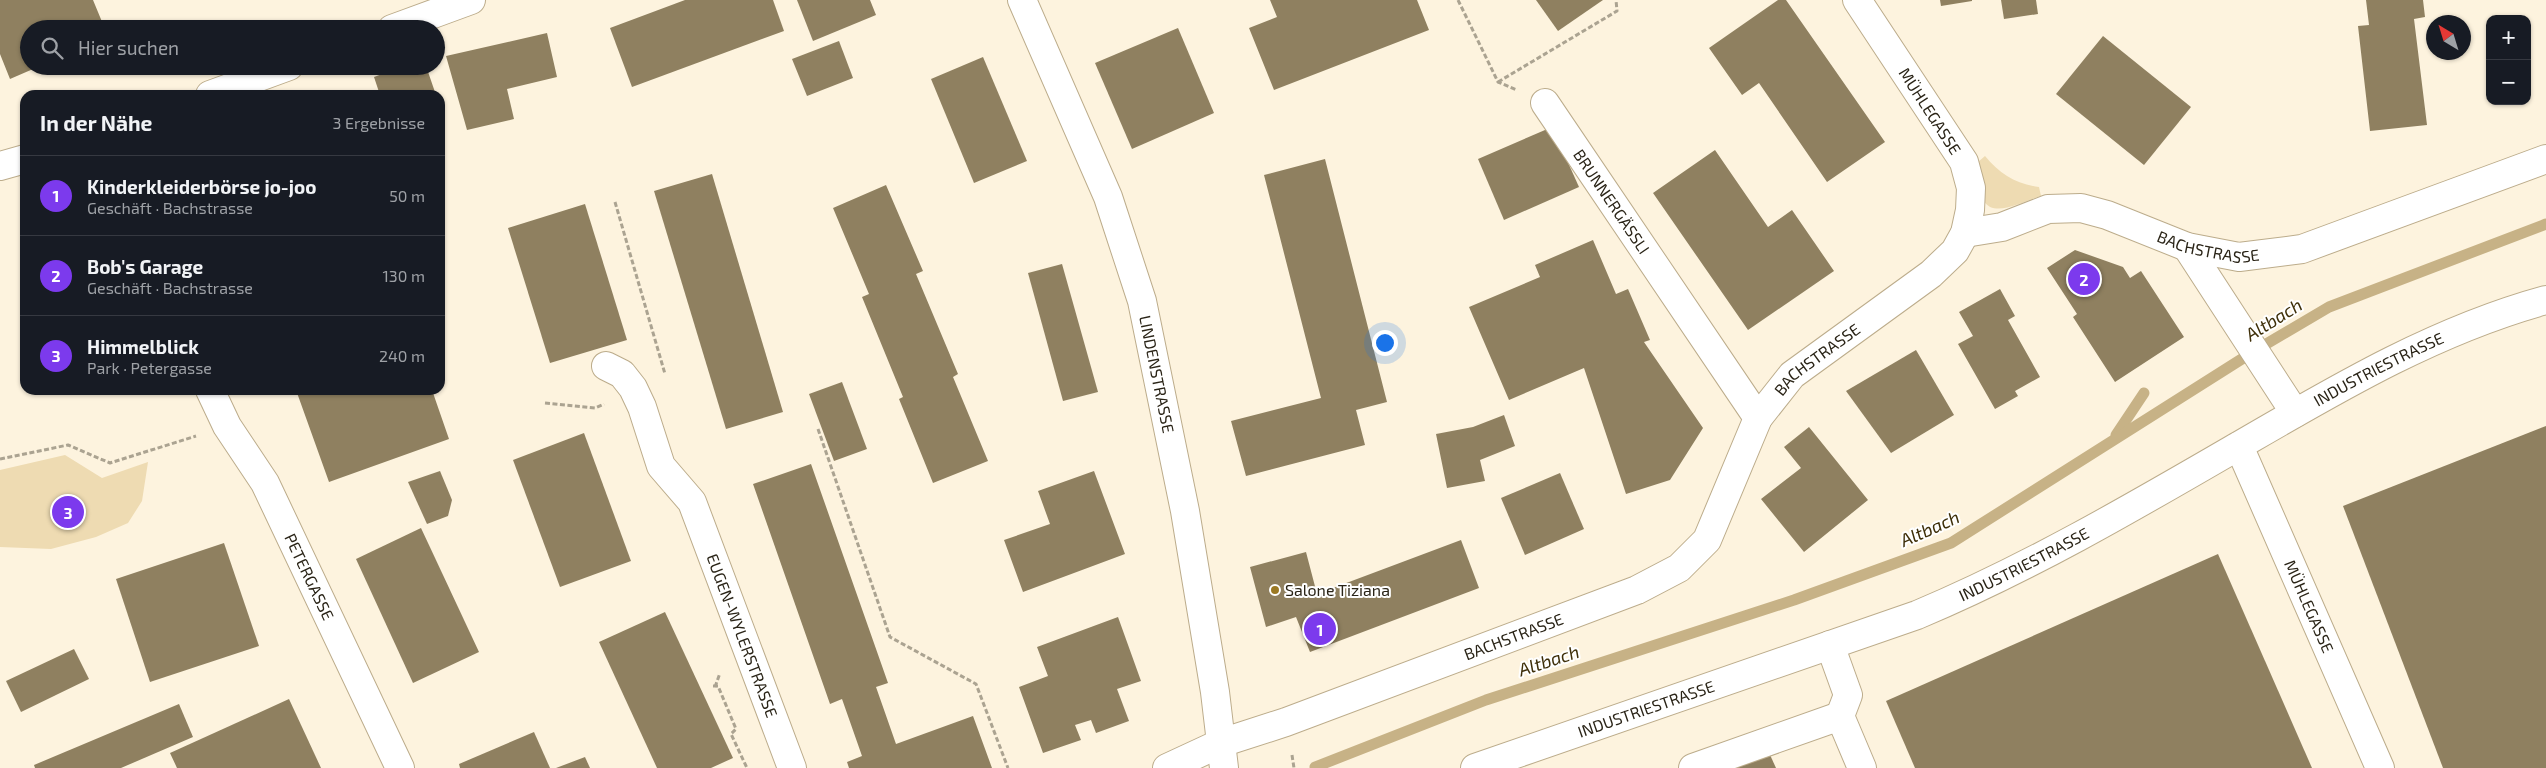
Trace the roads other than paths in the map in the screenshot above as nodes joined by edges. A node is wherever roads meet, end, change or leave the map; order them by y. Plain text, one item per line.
1 (471, 0) edge
2 (1022, 0) edge
3 (1857, 0) edge
4 (417, 20) edge
5 (264, 75) edge
6 (224, 90) edge
7 (1545, 103) road end
8 (2546, 159) edge
9 (20, 160) edge
10 (0, 166) edge
11 (1964, 233) junction
12 (2188, 247) junction
13 (2544, 307) edge
14 (606, 366) dead end
15 (212, 395) edge
16 (2295, 413) junction
17 (1758, 418) junction
18 (2239, 446) junction
19 (1830, 645) junction
20 (1840, 716) junction
21 (1222, 755) edge
22 (400, 768) edge
23 (792, 768) edge
24 (1167, 768) edge
25 (1475, 768) edge
26 (1693, 768) edge
27 (1862, 768) edge
28 (2380, 768) edge

1 - 4 street
2 - 21 street, LINDENSTRASSE
3 - 11 street, MÜHLEGASSE
5 - 6 street
7 - 17 street, BRUNNERGÄSSLI
8 - 12 street, BACHSTRASSE
9 - 10 street
11 - 12 street, BACHSTRASSE
11 - 17 street, BACHSTRASSE
12 - 16 street
13 - 16 street, INDUSTRIESTRASSE
14 - 23 street, EUGEN-WYLERSTRASSE
15 - 22 street, PETERGASSE
16 - 18 street, INDUSTRIESTRASSE
17 - 21 street, BACHSTRASSE
18 - 19 street, INDUSTRIESTRASSE
18 - 28 street, MÜHLEGASSE
19 - 20 street
19 - 25 street, INDUSTRIESTRASSE
20 - 26 street
20 - 27 street
21 - 24 street, BACHSTRASSE

